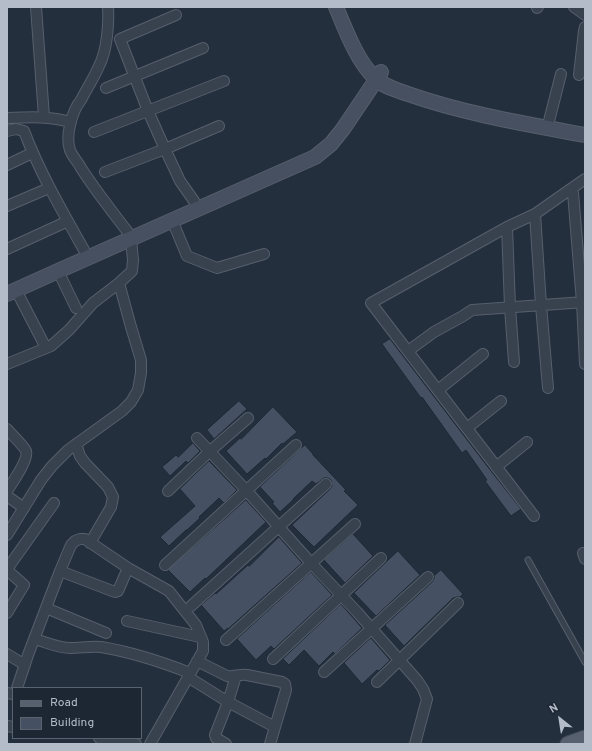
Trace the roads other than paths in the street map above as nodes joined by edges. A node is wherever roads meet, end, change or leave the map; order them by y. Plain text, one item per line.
1 (36, 7) edge
2 (108, 7) edge
3 (336, 7) edge
4 (344, 7) edge
5 (574, 7) edge
6 (176, 15) dead end
7 (585, 15) edge
8 (585, 27) edge
9 (203, 48) dead end
10 (375, 72) junction
11 (560, 74) dead end
12 (579, 75) dead end
13 (135, 76) junction
14 (224, 81) dead end
15 (106, 88) dead end
16 (148, 111) junction
17 (44, 117) junction
18 (7, 118) edge
19 (549, 121) junction
20 (71, 122) junction
21 (219, 126) dead end
22 (585, 128) edge
23 (7, 131) edge
24 (94, 132) dead end
25 (585, 136) edge
26 (165, 149) junction
27 (32, 153) junction
28 (7, 166) edge
29 (105, 172) dead end
30 (585, 179) edge
31 (49, 188) junction
32 (571, 190) junction
33 (194, 201) junction
34 (7, 206) edge
35 (535, 214) junction
36 (172, 220) junction
37 (68, 221) junction
38 (507, 226) junction
39 (129, 235) junction
40 (7, 249) edge
41 (84, 250) junction
42 (264, 254) dead end
43 (58, 271) junction
44 (119, 283) junction
45 (10, 290) edge
46 (583, 302) edge
47 (541, 305) junction
48 (510, 307) junction
49 (76, 308) dead end
50 (46, 348) junction
51 (408, 351) junction
52 (483, 354) dead end
53 (514, 362) dead end
54 (7, 364) edge
55 (585, 364) edge
56 (548, 388) dead end
57 (438, 390) junction
58 (500, 401) dead end
59 (248, 418) dead end
60 (467, 428) junction
61 (7, 429) edge
62 (197, 438) dead end
63 (527, 442) dead end
64 (76, 444) junction
65 (296, 445) dead end
66 (209, 452) junction
67 (496, 467) junction
68 (326, 484) dead end
69 (168, 490) dead end
70 (246, 490) junction
71 (7, 491) edge
72 (7, 496) edge
73 (54, 503) dead end
74 (24, 508) junction
75 (534, 516) dead end
76 (355, 524) dead end
77 (278, 527) junction
78 (7, 535) edge
79 (90, 543) junction
80 (585, 553) edge
81 (381, 558) dead end
82 (585, 559) edge
83 (528, 560) dead end
84 (311, 563) junction
85 (164, 565) dead end
86 (128, 568) junction
87 (7, 569) edge
88 (60, 571) junction
89 (428, 577) dead end
90 (341, 596) junction
91 (458, 603) dead end
92 (191, 606) dead end
93 (46, 608) junction
94 (7, 613) edge
95 (127, 621) dead end
96 (372, 629) junction
97 (106, 633) dead end
98 (200, 637) junction
99 (34, 638) junction
100 (226, 640) dead end
101 (7, 654) edge
102 (273, 659) dead end
103 (398, 660) junction
104 (197, 661) junction
105 (585, 662) edge
106 (25, 665) junction
107 (324, 672) dead end
108 (189, 675) junction
109 (236, 676) junction
110 (377, 682) dead end
111 (17, 687) edge
112 (228, 702) junction
113 (275, 728) junction
114 (585, 738) edge
115 (105, 739) edge
116 (136, 744) edge
117 (150, 744) edge
118 (226, 744) edge
119 (270, 744) edge
120 (415, 744) edge
121 (568, 744) edge

1 - 17 street
2 - 20 street
3 - 10 street
4 - 10 street
5 - 7 street
6 - 13 street
8 - 12 street
9 - 13 street
10 - 19 street
10 - 25 street
10 - 33 street
10 - 36 street
11 - 19 street
13 - 15 street
13 - 16 street
14 - 16 street
16 - 24 street
16 - 26 street
17 - 18 street
17 - 20 street
19 - 22 street
20 - 39 street
21 - 26 street
23 - 27 street
26 - 29 street
26 - 33 street
27 - 28 street
27 - 31 street
30 - 32 street
31 - 34 street
31 - 37 street
32 - 35 street
32 - 46 street
33 - 39 street
35 - 38 street
35 - 47 street
36 - 39 street
36 - 42 street
37 - 40 street
37 - 41 street
38 - 48 street
38 - 51 street
39 - 41 street
39 - 43 street
39 - 44 street
41 - 45 street
43 - 45 street
43 - 49 street
44 - 50 street
44 - 64 street
45 - 50 street
46 - 47 street
46 - 55 street
47 - 48 street
47 - 56 street
48 - 51 street
48 - 53 street
50 - 54 street
51 - 57 street
52 - 57 street
57 - 60 street
58 - 60 street
59 - 66 street
60 - 67 street
61 - 71 street
62 - 66 street
63 - 67 street
64 - 74 street
64 - 79 street
65 - 70 street
66 - 69 street
66 - 70 street
67 - 75 street
68 - 77 street
70 - 77 street
70 - 85 street
72 - 74 street
73 - 87 street
74 - 78 street
76 - 84 street
77 - 84 street
77 - 92 street
79 - 86 street
79 - 88 street
80 - 82 street
81 - 90 street
83 - 105 lane
84 - 90 street
84 - 100 street
86 - 88 street
86 - 98 street
87 - 94 street
88 - 93 street
89 - 96 street
90 - 96 street
90 - 102 street
91 - 103 street
93 - 97 street
93 - 99 street
95 - 98 street
96 - 103 street
96 - 107 street
98 - 104 street
99 - 106 street
99 - 108 street
101 - 106 street
103 - 110 street
103 - 120 street
104 - 108 street
104 - 109 street
106 - 111 street
108 - 112 street
108 - 117 street
109 - 112 street
109 - 113 street
112 - 113 street
112 - 118 street
113 - 119 street
114 - 121 main road
115 - 116 street

